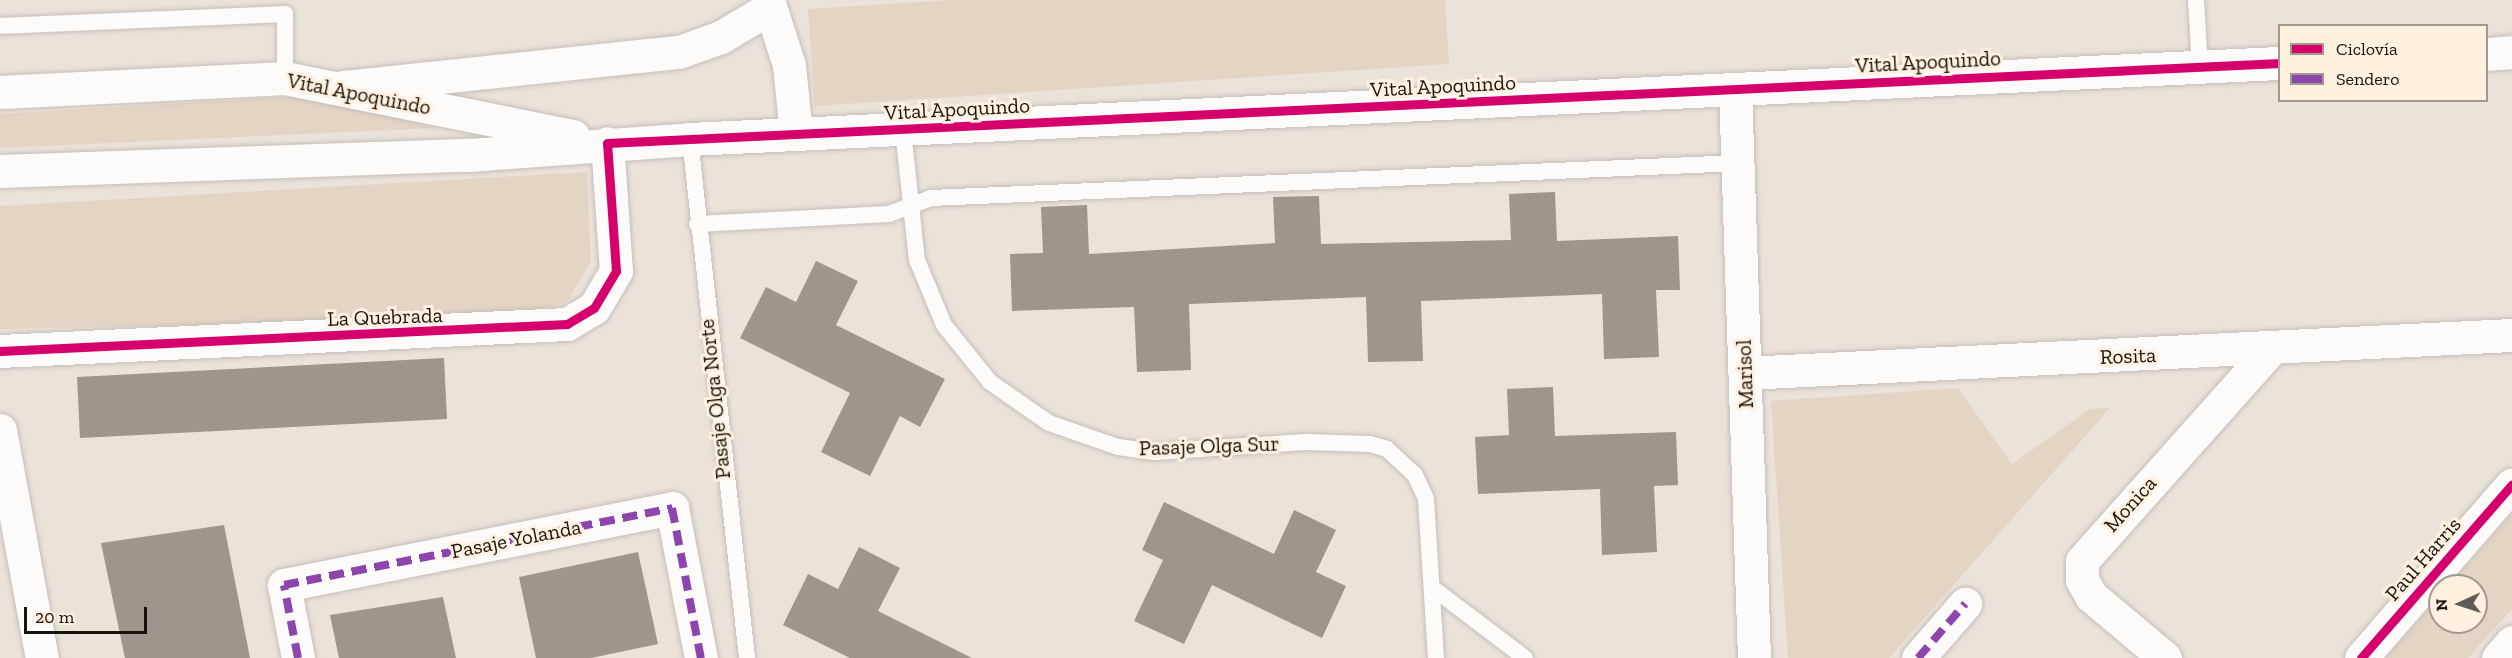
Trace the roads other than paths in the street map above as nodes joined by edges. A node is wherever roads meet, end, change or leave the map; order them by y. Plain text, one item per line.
1 (2196, 0) edge
2 (768, 4) edge
3 (0, 26) edge
4 (2512, 52) edge
5 (2488, 54) edge
6 (2278, 63) edge
7 (2200, 67) junction
8 (285, 78) junction
9 (335, 88) junction
10 (1734, 89) junction
11 (0, 92) edge
12 (903, 130) junction
13 (796, 134) junction
14 (690, 139) junction
15 (607, 143) junction
16 (1738, 163) junction
17 (0, 171) edge
18 (908, 207) junction
19 (697, 224) junction
20 (2512, 335) edge
21 (2270, 350) junction
22 (0, 351) edge
23 (1745, 373) junction
24 (0, 430) edge
25 (2512, 484) edge
26 (1434, 589) junction
27 (1965, 604) dead end
28 (2512, 642) edge
29 (42, 658) edge
30 (298, 658) edge
31 (701, 658) edge
32 (747, 658) edge
33 (1436, 658) edge
34 (1525, 658) edge
35 (1754, 658) edge
36 (1918, 658) edge
37 (2165, 658) edge
38 (2361, 658) edge
39 (2498, 658) edge

1 - 7 lane
2 - 9 street
2 - 13 street
3 - 8 lane
4 - 5 street
6 - 7 street, Vital Apoquindo
7 - 10 street, Vital Apoquindo
8 - 9 street, Vital Apoquindo
8 - 11 street, Vital Apoquindo
9 - 15 street, Vital Apoquindo
10 - 12 street, Vital Apoquindo
10 - 16 street, Marisol
12 - 13 street, Vital Apoquindo
12 - 18 lane, Pasaje Olga Sur
13 - 14 street, Vital Apoquindo
14 - 15 street, Vital Apoquindo
14 - 19 lane, Pasaje Olga Norte
15 - 17 street, Vital Apoquindo
15 - 22 street, La Quebrada
16 - 18 lane
16 - 23 street, Marisol
18 - 19 lane
18 - 26 lane, Pasaje Olga Sur
19 - 32 lane, Pasaje Olga Norte
20 - 21 street, Rosita
21 - 23 street, Rosita
21 - 37 street, Monica
23 - 35 street, Marisol
24 - 29 street
25 - 38 street, Paul Harris
26 - 33 lane, Pasaje Olga Sur
26 - 34 lane
27 - 36 street
28 - 39 street
30 - 31 street, Pasaje Yolanda

